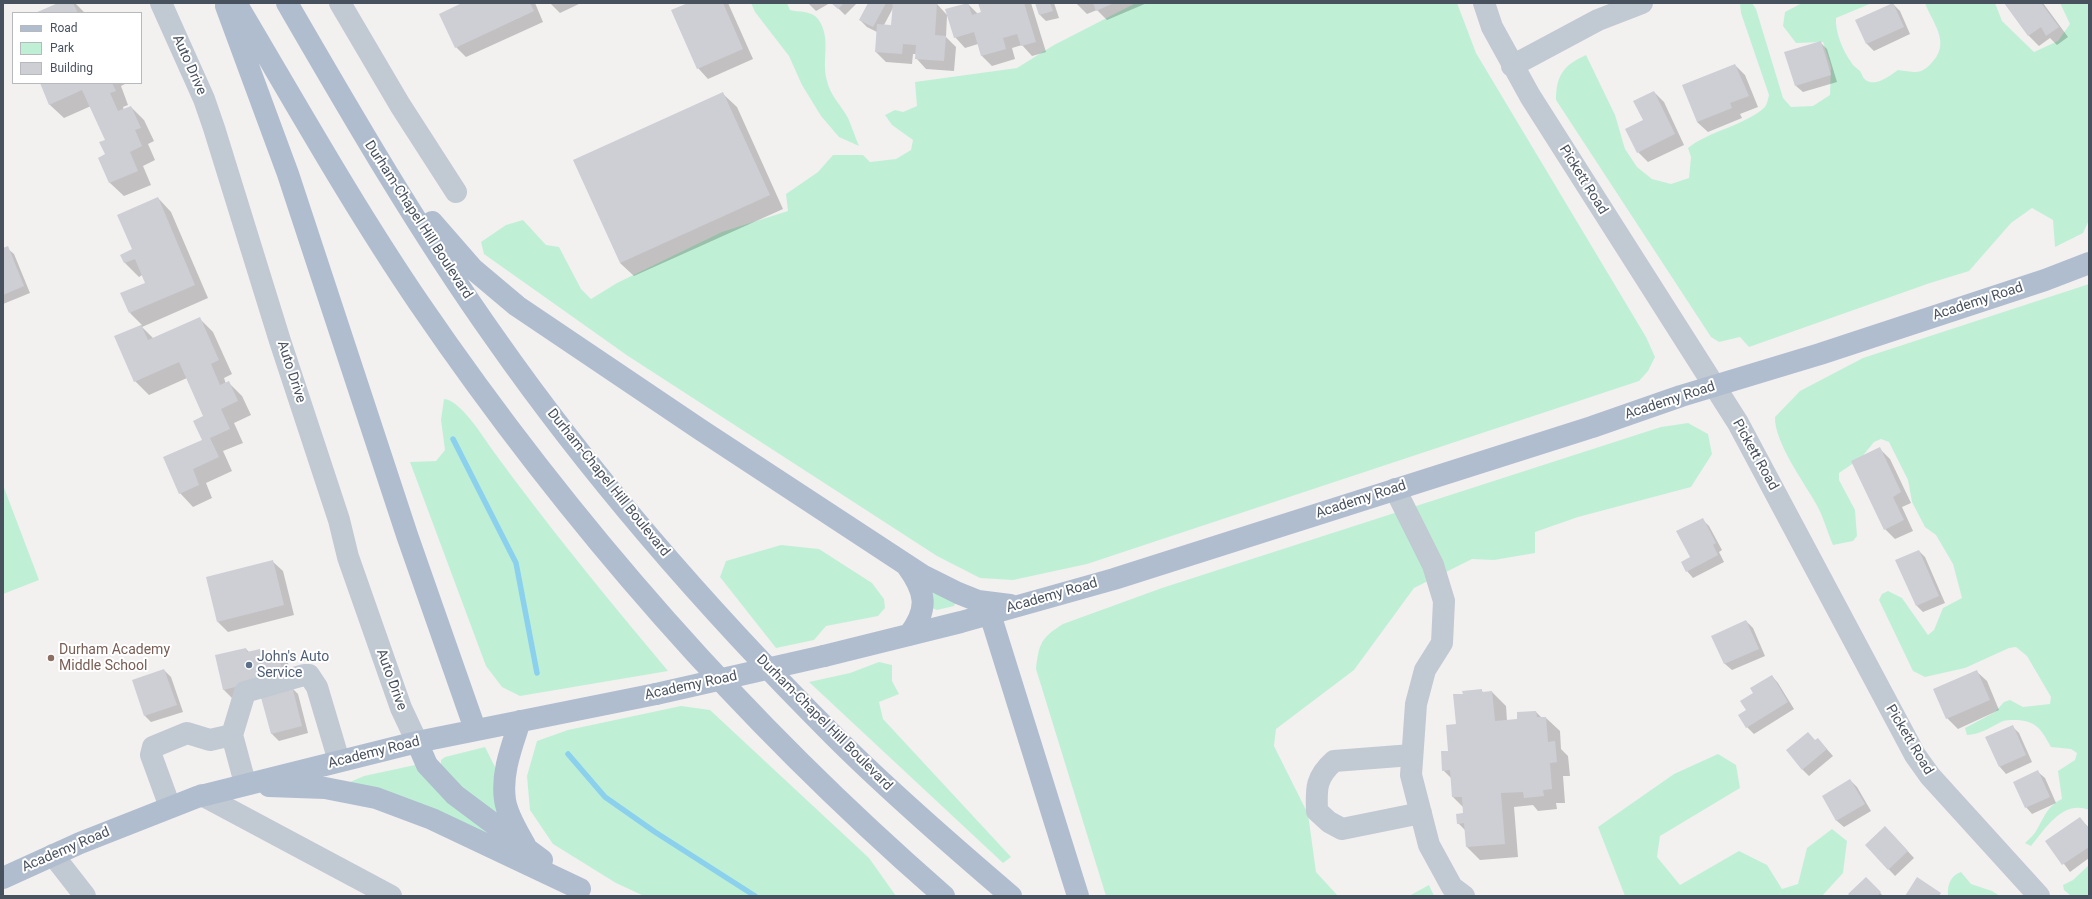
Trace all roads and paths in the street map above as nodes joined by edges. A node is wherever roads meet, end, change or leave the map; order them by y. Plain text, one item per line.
1 (161, 3) edge
2 (225, 3) edge
3 (236, 3) edge
4 (287, 3) edge
5 (340, 3) edge
6 (1484, 3) edge
7 (1642, 3) edge
8 (1512, 66) junction
9 (376, 156) junction
10 (456, 192) dead end
11 (2089, 263) edge
12 (1715, 387) junction
13 (1395, 489) junction
14 (907, 566) junction
15 (1019, 606) junction
16 (990, 614) junction
17 (909, 635) junction
18 (520, 721) junction
19 (475, 729) junction
20 (232, 735) junction
21 (417, 742) junction
22 (1412, 755) junction
23 (339, 761) junction
24 (239, 785) junction
25 (202, 795) junction
26 (170, 807) junction
27 (1421, 813) junction
28 (529, 850) junction
29 (53, 855) junction
30 (3, 878) edge
31 (358, 889) edge
32 (588, 892) edge
33 (85, 896) edge
34 (391, 896) edge
35 (944, 896) edge
36 (1010, 896) edge
37 (1078, 896) edge
38 (1464, 896) edge
39 (2039, 896) edge

1 - 21 street, Auto Drive
2 - 19 main road
3 - 35 main road
4 - 9 main road, Durham-Chapel Hill Boulevard
5 - 10 street
6 - 8 street, Pickett Road
7 - 8 street
8 - 12 street, Pickett Road
9 - 14 main road
9 - 36 main road, Durham-Chapel Hill Boulevard
11 - 12 main road, Academy Road
12 - 13 main road, Academy Road
12 - 39 street, Pickett Road
13 - 15 main road, Academy Road
13 - 22 street
14 - 15 main road
14 - 17 main road
15 - 16 main road, Academy Road
16 - 17 main road, Academy Road
16 - 37 main road
17 - 18 main road, Academy Road, bridge
18 - 19 main road, Academy Road
18 - 28 main road
19 - 21 main road, Academy Road
20 - 23 street
20 - 24 street
20 - 26 street
21 - 23 main road, Academy Road
21 - 28 main road
22 - 27 street
22 - 27 street
23 - 24 main road, Academy Road
24 - 25 main road, Academy Road
24 - 32 main road
25 - 26 main road, Academy Road
25 - 31 street
26 - 29 main road, Academy Road
27 - 38 street
28 - 32 main road
29 - 30 main road, Academy Road
29 - 33 street
31 - 34 street

